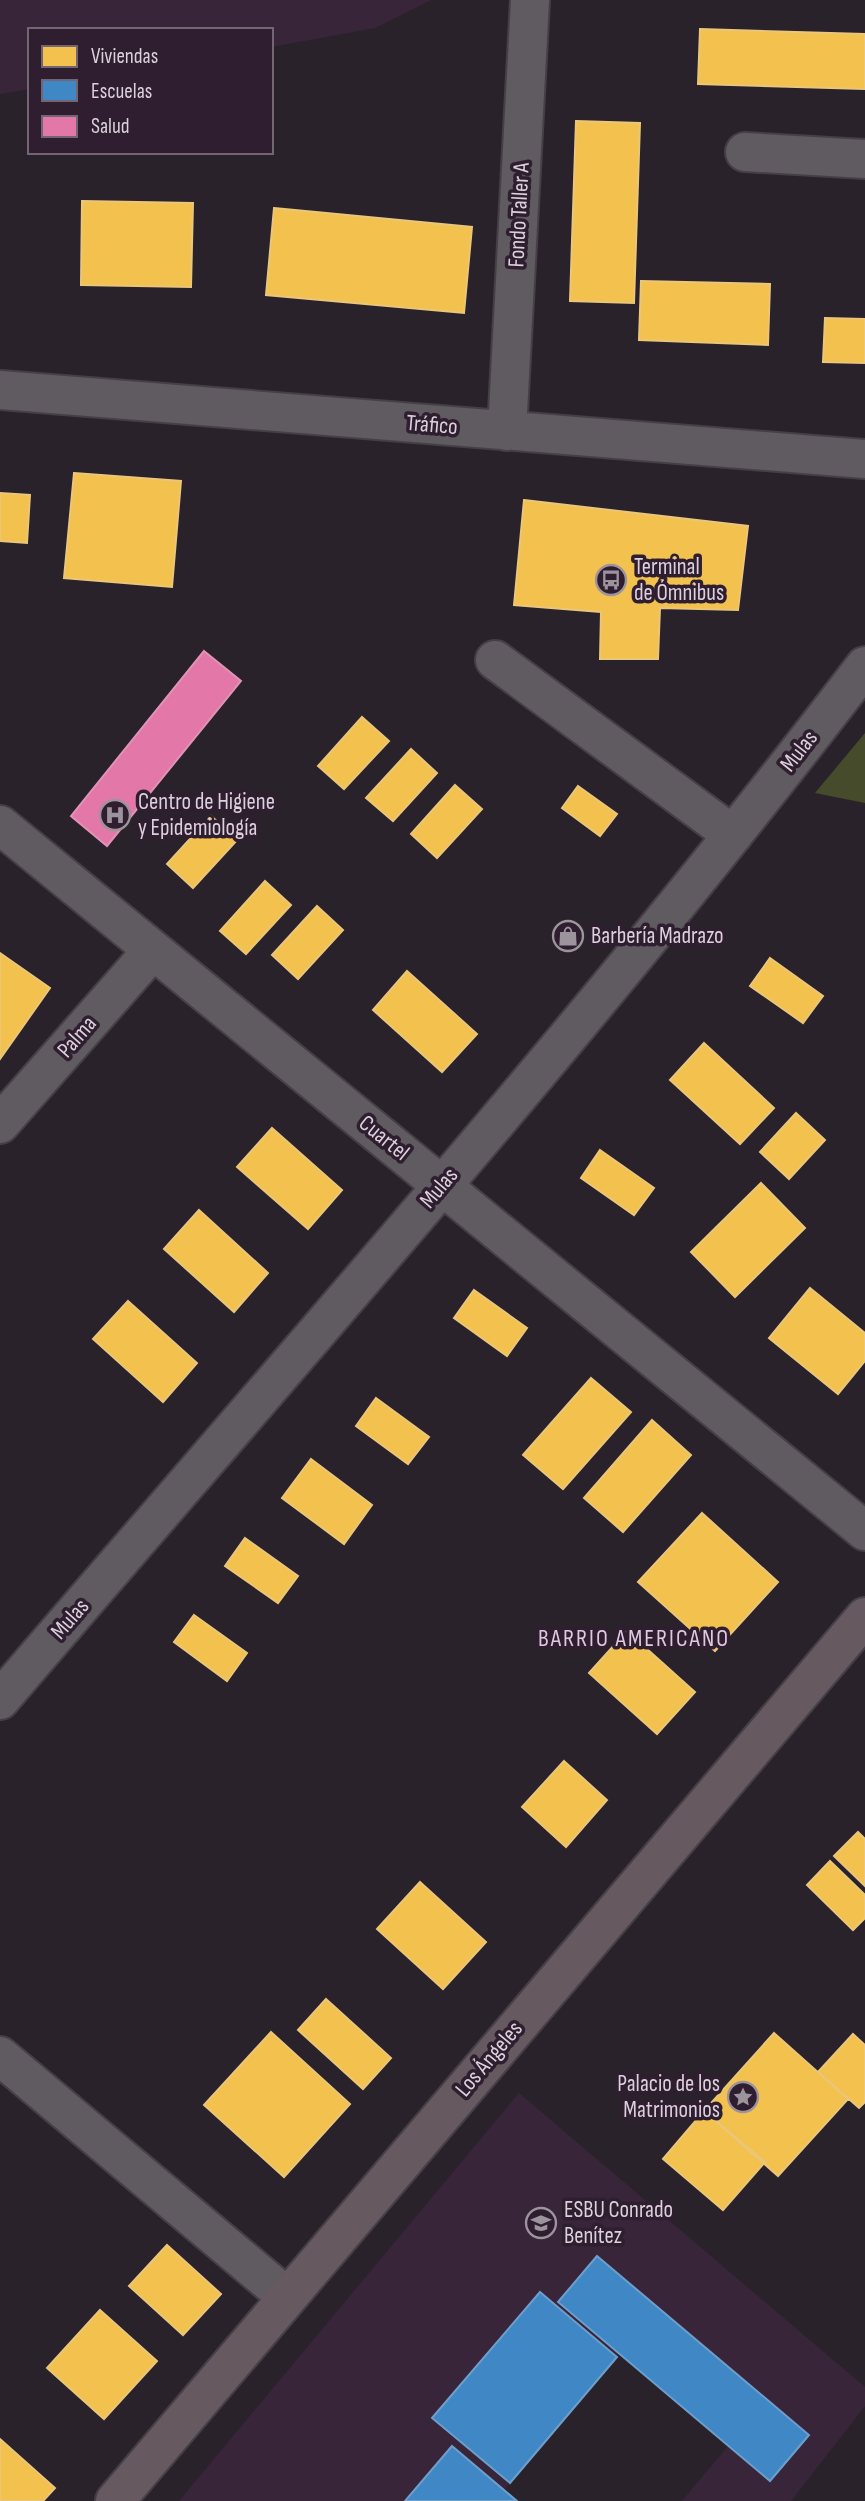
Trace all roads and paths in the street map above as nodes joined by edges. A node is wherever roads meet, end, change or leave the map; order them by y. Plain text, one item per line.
1 (530, 0) edge
2 (746, 152) dead end
3 (865, 159) edge
4 (0, 390) edge
5 (507, 430) junction
6 (865, 459) edge
7 (495, 660) dead end
8 (865, 666) edge
9 (0, 825) edge
10 (733, 835) junction
11 (153, 950) junction
12 (0, 1124) edge
13 (442, 1185) junction
14 (865, 1531) edge
15 (865, 1617) edge
16 (0, 1700) edge
17 (0, 2056) edge
18 (287, 2297) junction
19 (116, 2501) edge

1 - 5 street, Fondo Taller A
2 - 3 street
4 - 5 street, Tráfico
5 - 6 street, Tráfico
7 - 10 street
8 - 10 street, Mulas
9 - 11 street, Cuartel
10 - 13 street, Mulas
11 - 12 street, Palma
11 - 13 street, Cuartel
13 - 14 street, Cuartel
13 - 16 street, Mulas
15 - 18 main road, Los Ángeles
17 - 18 street
18 - 19 main road, Los Ángeles

